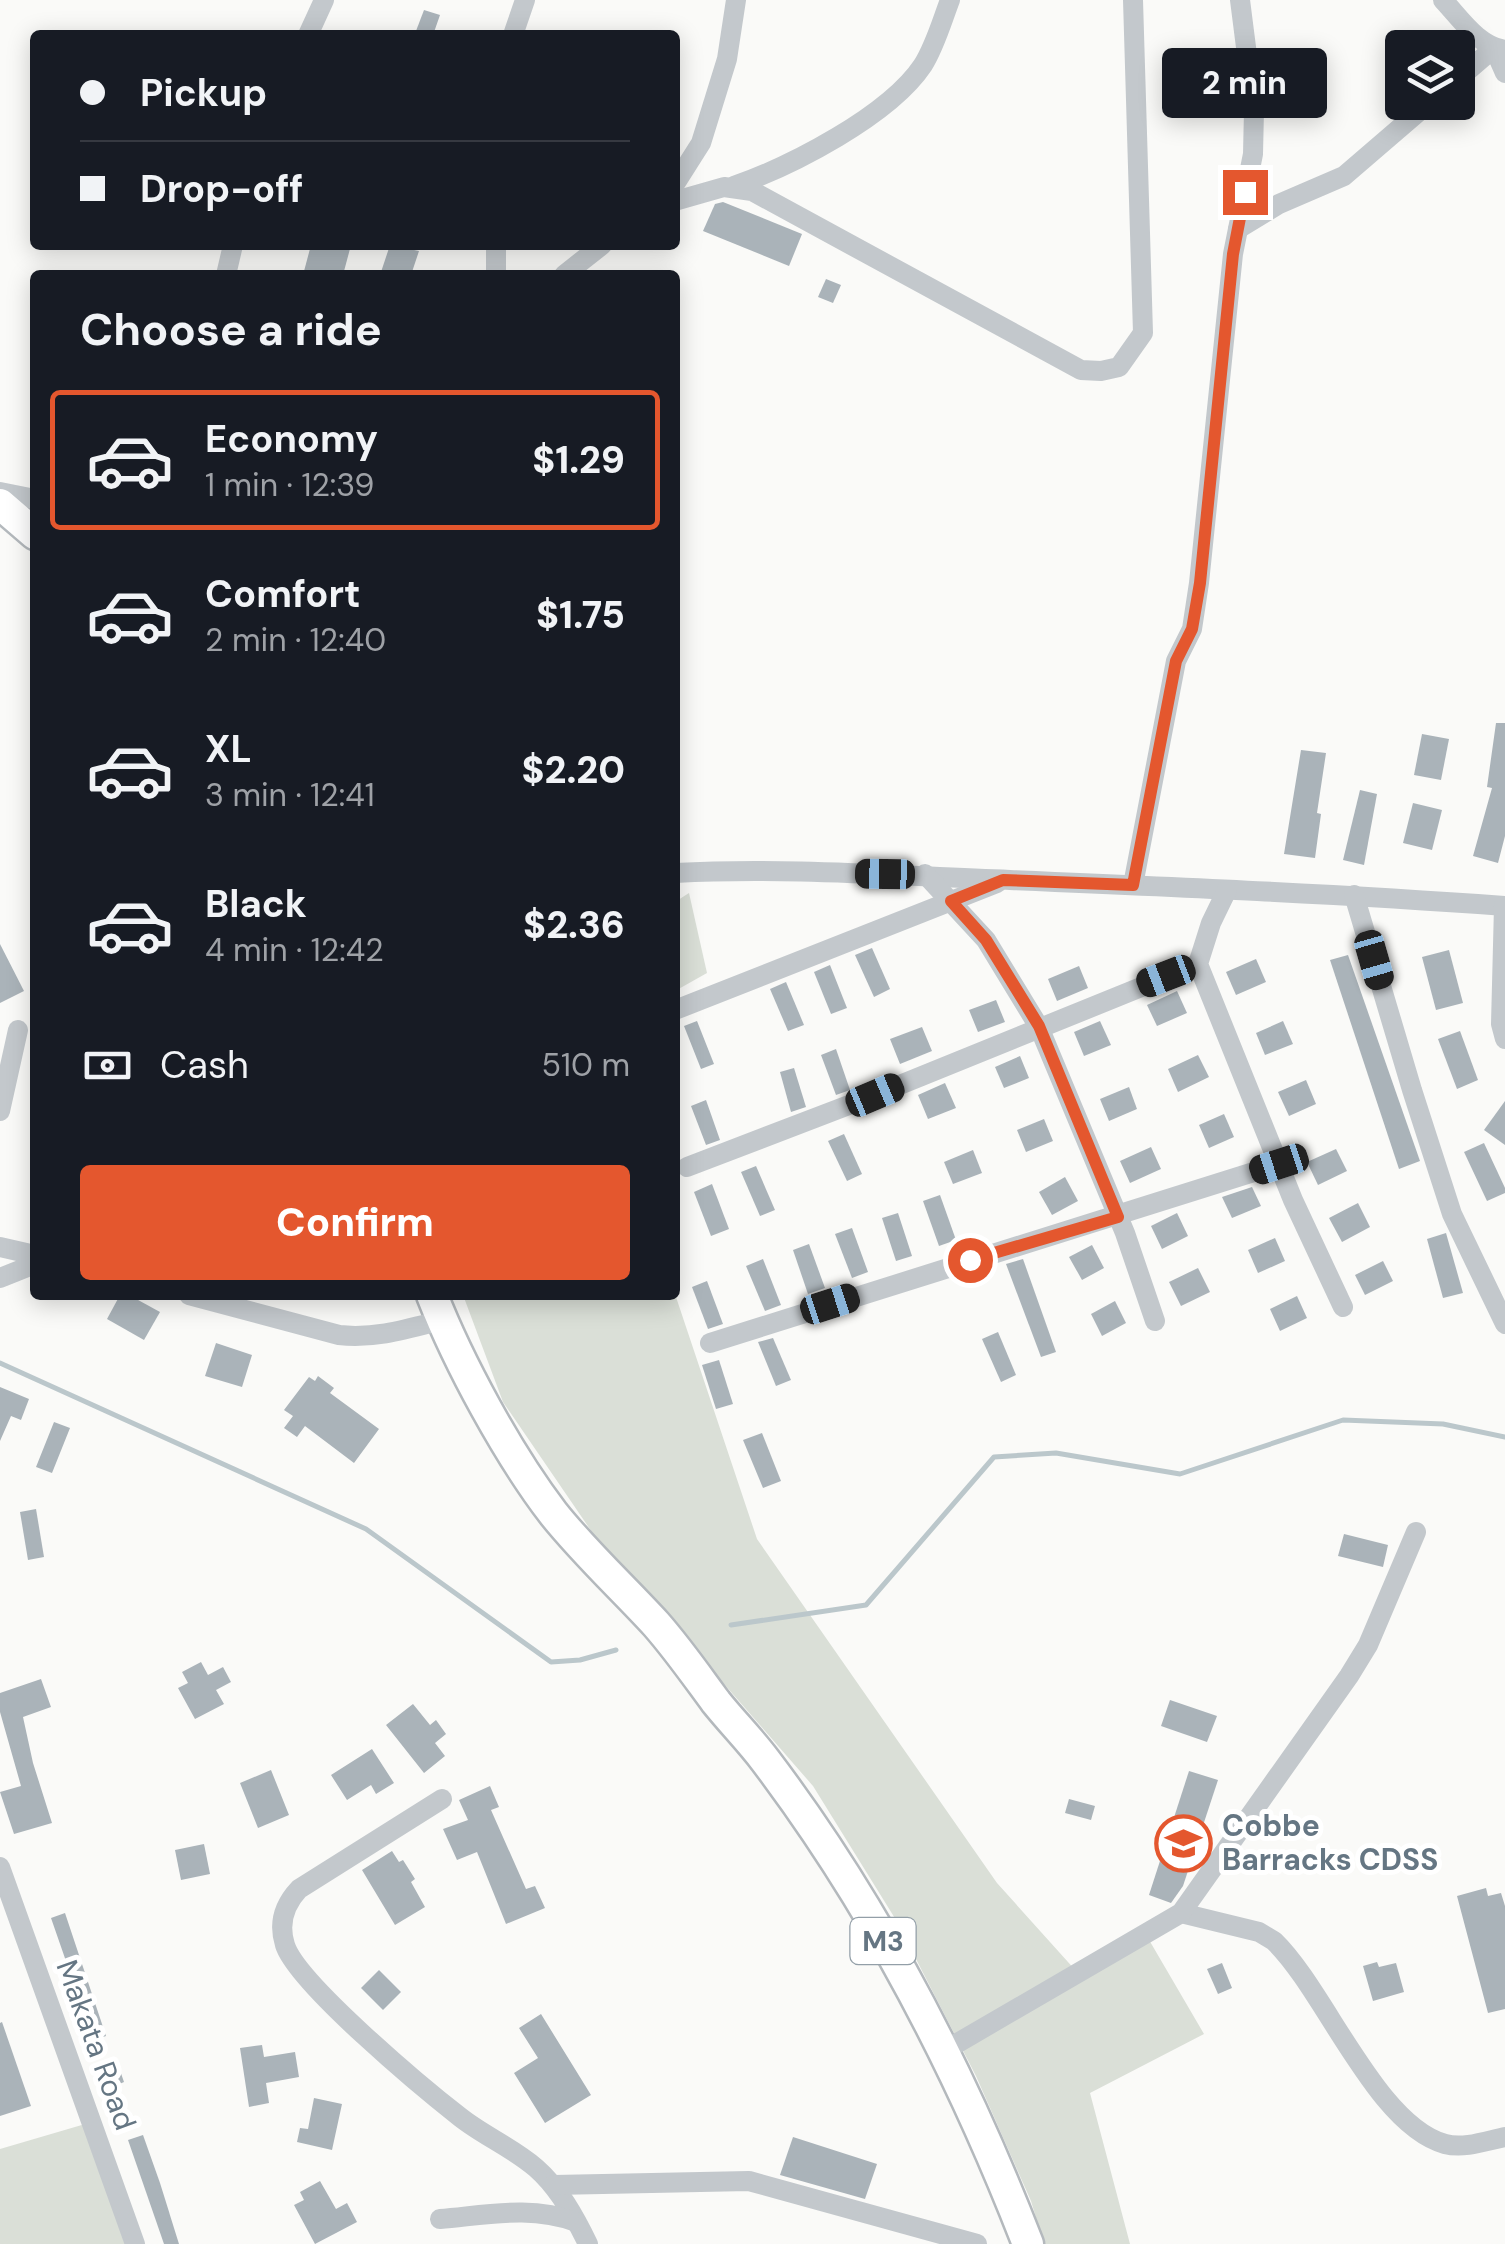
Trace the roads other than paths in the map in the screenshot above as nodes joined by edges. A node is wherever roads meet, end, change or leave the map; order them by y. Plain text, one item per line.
1 (324, 0) edge
2 (525, 0) edge
3 (736, 0) edge
4 (950, 0) edge
5 (1133, 0) edge
6 (1240, 0) edge
7 (1443, 0) edge
8 (310, 30) edge
9 (515, 30) edge
10 (1500, 49) edge
11 (1475, 67) edge
12 (1505, 73) edge
13 (1409, 120) edge
14 (680, 176) edge
15 (733, 186) junction
16 (680, 199) edge
17 (1238, 228) junction
18 (596, 250) edge
19 (570, 270) edge
20 (0, 492) edge
21 (30, 497) edge
22 (0, 504) edge
23 (30, 530) edge
24 (680, 872) edge
25 (925, 874) junction
26 (1003, 880) junction
27 (1133, 885) junction
28 (1227, 890) junction
29 (1354, 895) junction
30 (951, 901) junction
31 (1504, 906) edge
32 (1198, 964) junction
33 (680, 1008) edge
34 (1039, 1026) junction
35 (18, 1030) dead end
36 (1505, 1038) edge
37 (0, 1110) edge
38 (1279, 1164) junction
39 (687, 1167) dead end
40 (1118, 1217) junction
41 (0, 1247) edge
42 (30, 1253) edge
43 (30, 1266) edge
44 (0, 1278) edge
45 (208, 1300) edge
46 (437, 1307) edge
47 (1343, 1307) dead end
48 (1155, 1322) dead end
49 (1505, 1324) edge
50 (710, 1343) dead end
51 (1416, 1532) dead end
52 (442, 1799) dead end
53 (0, 1867) edge
54 (1180, 1913) junction
55 (942, 2052) junction
56 (1505, 2137) edge
57 (556, 2189) junction
58 (540, 2211) junction
59 (440, 2219) dead end
60 (576, 2222) junction
61 (135, 2244) edge
62 (588, 2244) edge
63 (978, 2244) edge
64 (1028, 2244) edge

1 - 8 street
2 - 9 street
3 - 14 street
4 - 15 street
5 - 15 street
6 - 17 street
7 - 10 street
10 - 11 street
10 - 12 street
13 - 17 street
15 - 16 street
17 - 27 street
18 - 19 street
20 - 21 street
22 - 23 highway
24 - 25 street
25 - 26 street
25 - 30 street
26 - 27 street
26 - 30 street
27 - 28 street
28 - 29 street
28 - 32 street
29 - 31 street
29 - 49 street
30 - 33 street
30 - 34 street
31 - 36 street
32 - 34 street
32 - 38 street
34 - 39 street
34 - 40 street
35 - 37 street
38 - 40 street
38 - 47 street
40 - 48 street
40 - 50 street
41 - 42 street
43 - 44 street
45 - 46 street
46 - 55 highway, M3
51 - 54 street
52 - 57 street
53 - 61 street, Makata Road
54 - 55 street
54 - 56 street
55 - 64 highway, M3
57 - 58 street
57 - 60 street
57 - 63 street
58 - 59 street
58 - 60 street
60 - 62 street

